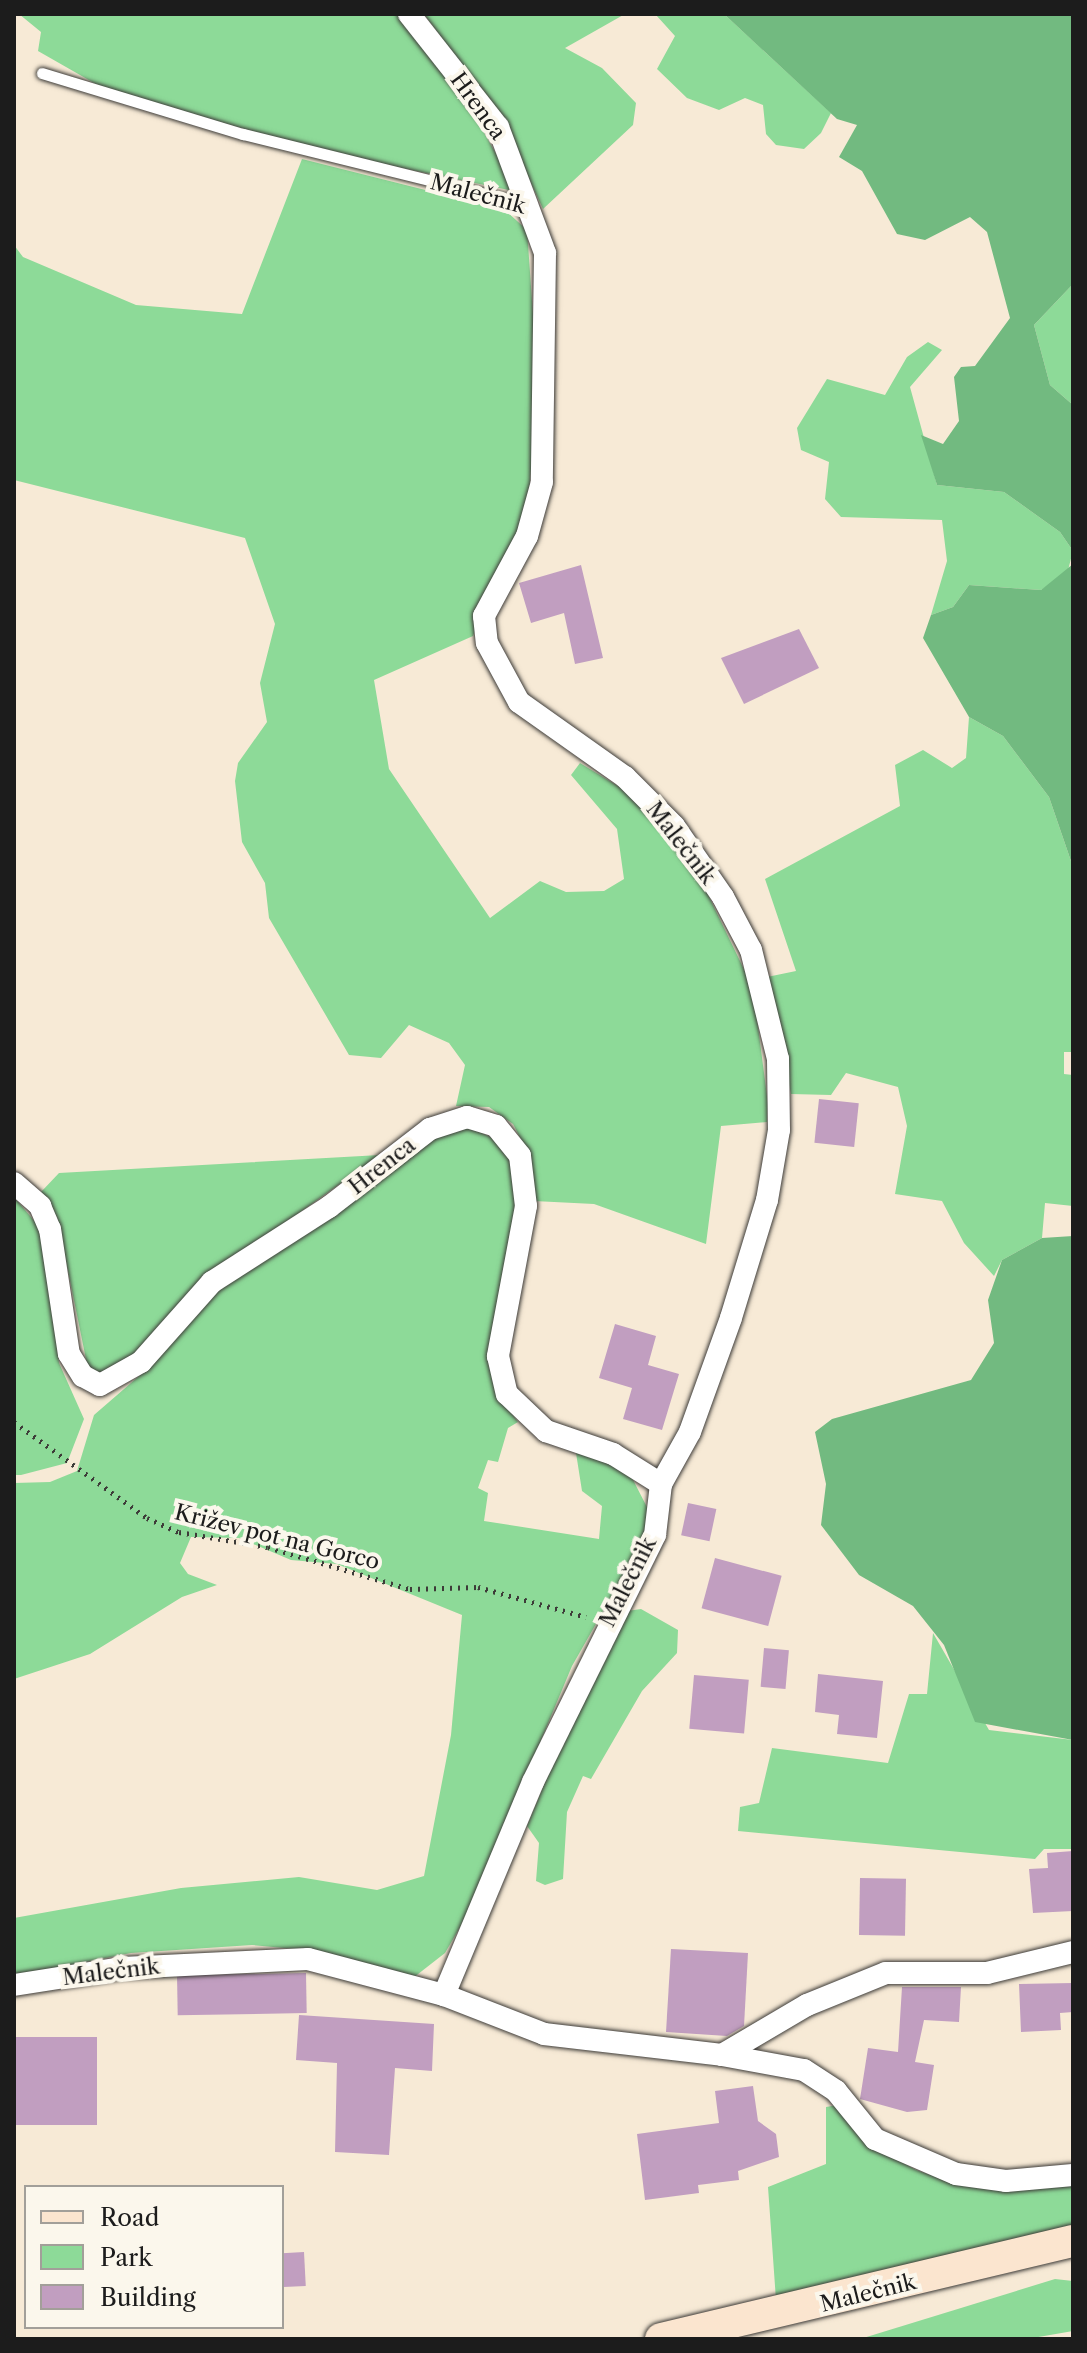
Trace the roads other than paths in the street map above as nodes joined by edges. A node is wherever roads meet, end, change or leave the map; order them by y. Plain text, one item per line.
1 (409, 14) edge
2 (42, 73) dead end
3 (534, 206) junction
4 (14, 1183) edge
5 (661, 1484) junction
6 (1073, 1952) edge
7 (14, 1985) edge
8 (444, 1995) junction
9 (722, 2055) junction
10 (1073, 2175) edge
11 (1073, 2241) edge
12 (661, 2339) edge

1 - 3 street, Hrenca
2 - 3 lane, Malečnik
3 - 5 street, Malečnik
4 - 5 street, Hrenca
5 - 8 street, Malečnik
6 - 9 street
7 - 8 street, Malečnik
8 - 9 street, Malečnik
9 - 10 street, Malečnik
11 - 12 street, Malečnik

